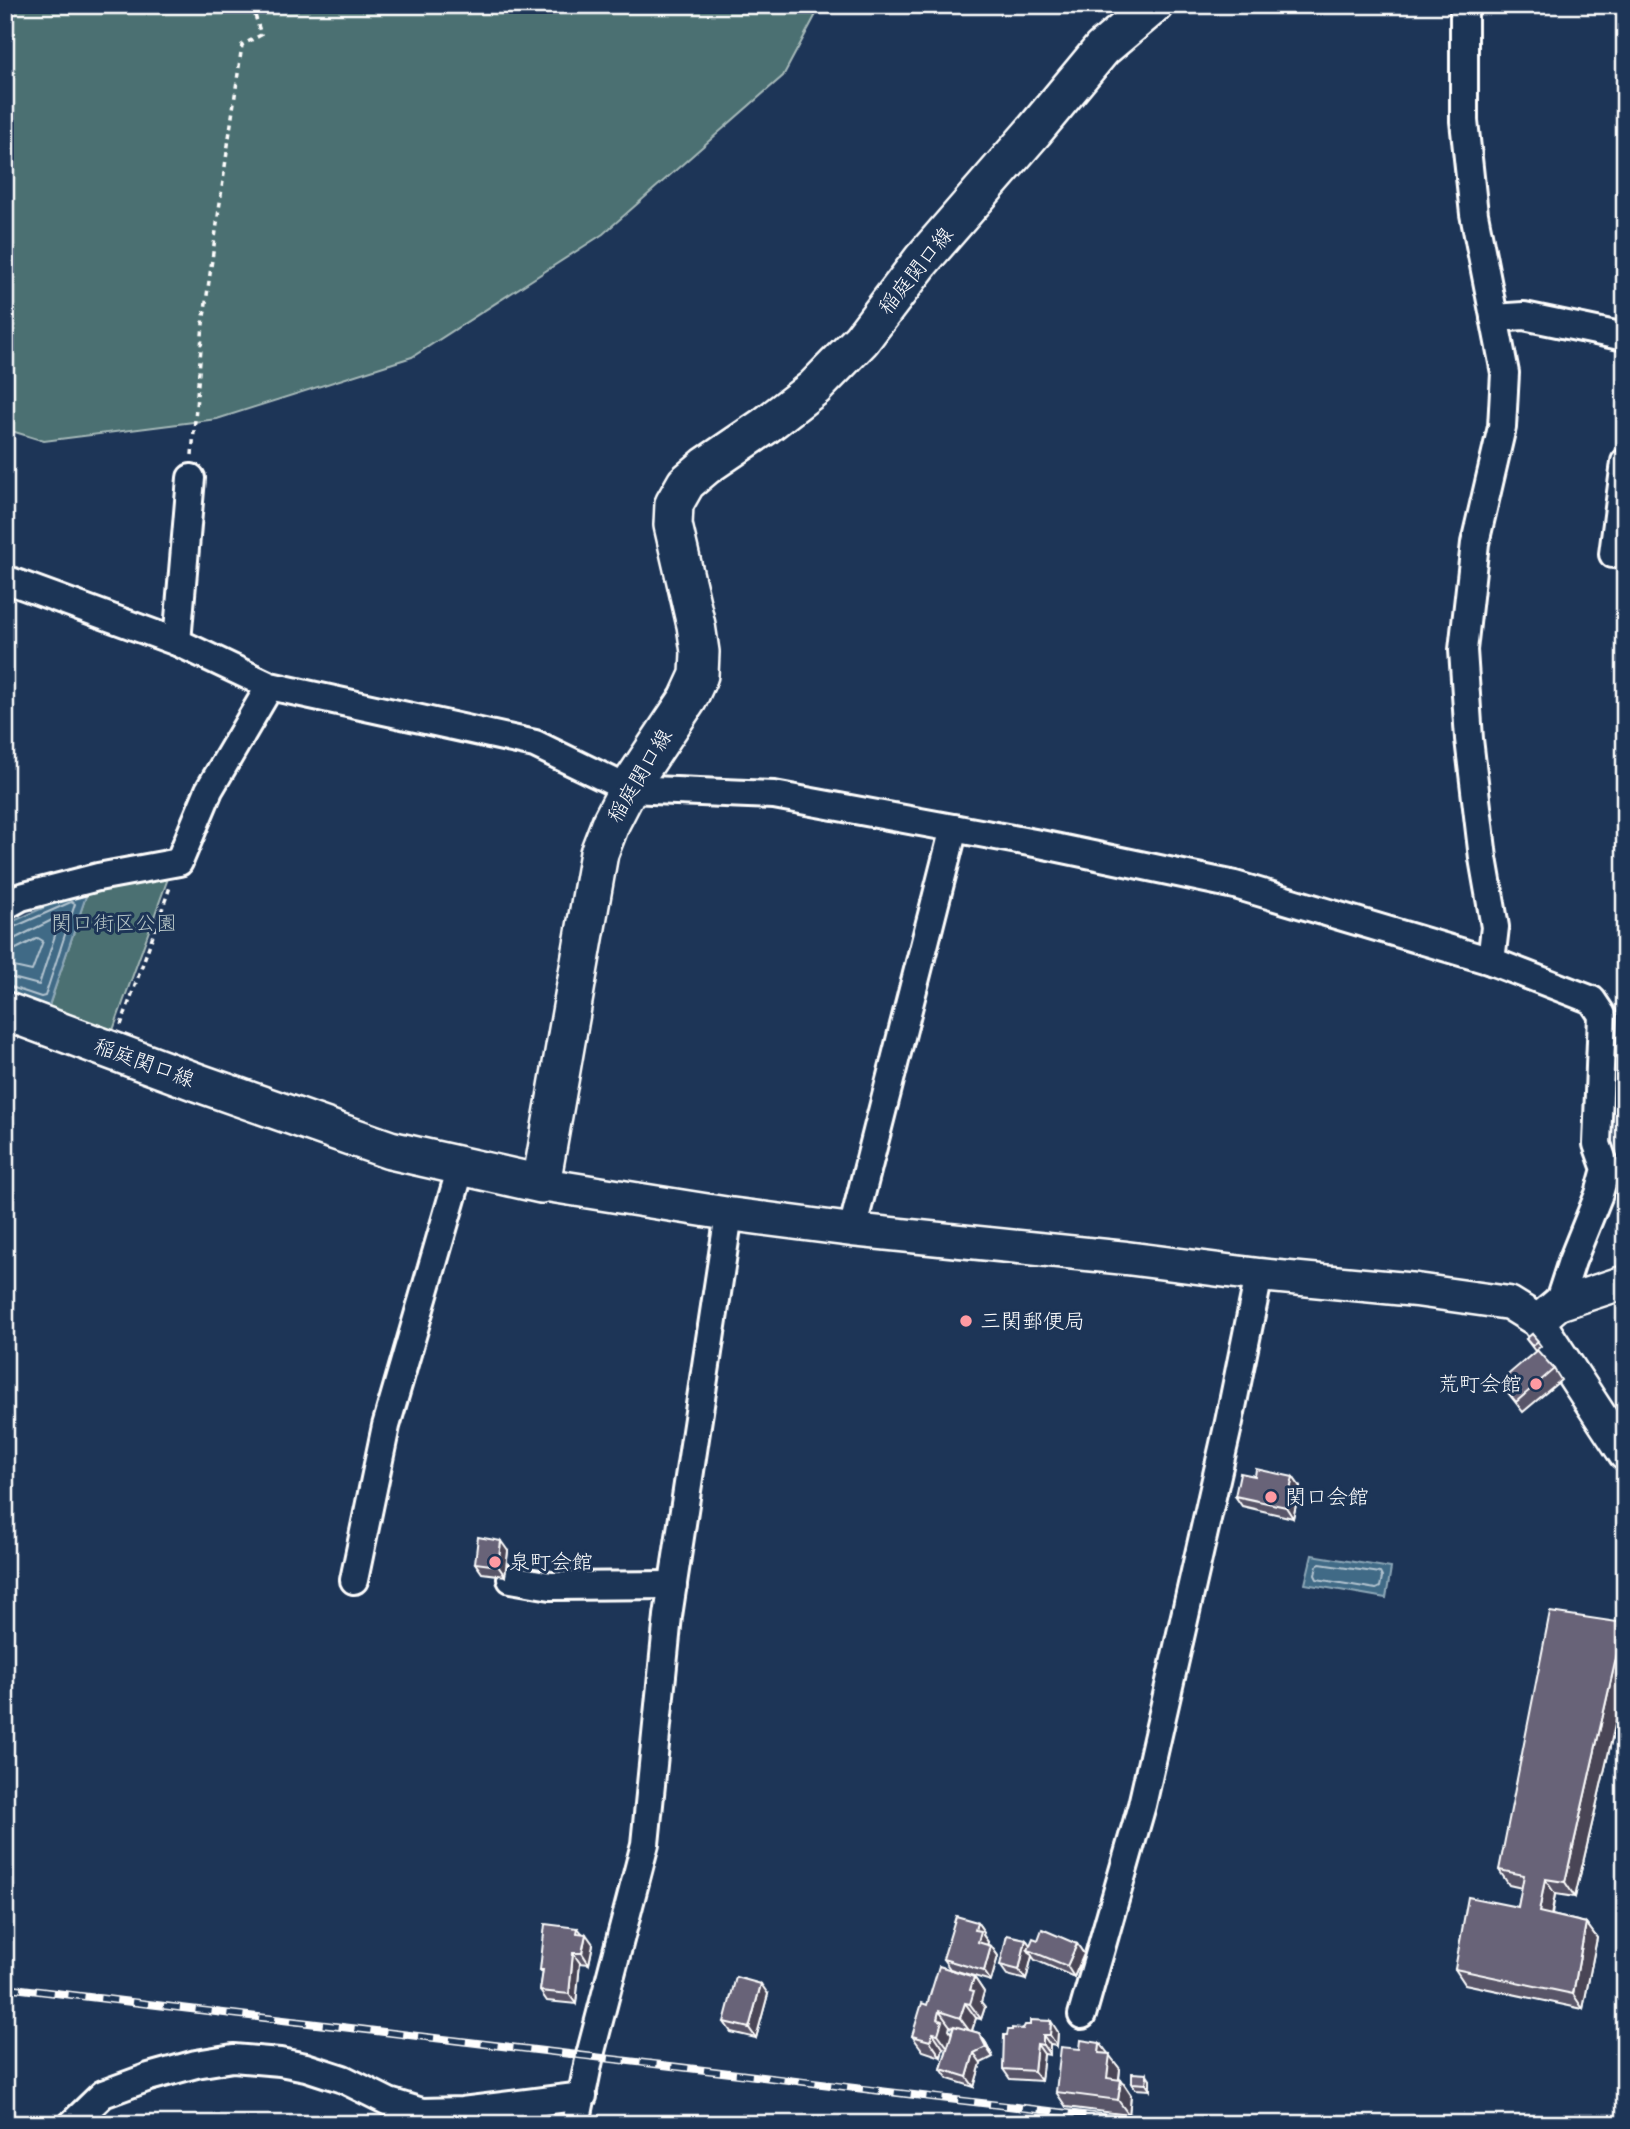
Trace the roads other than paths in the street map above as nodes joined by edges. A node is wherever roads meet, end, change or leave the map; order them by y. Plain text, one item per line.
1 (1154, 5) edge
2 (1464, 5) edge
3 (1494, 318) junction
4 (1625, 337) edge
5 (1625, 462) edge
6 (191, 478) road end
7 (1613, 554) dead end
8 (5, 579) edge
9 (177, 642) junction
10 (270, 686) junction
11 (628, 789) junction
12 (954, 828) junction
13 (5, 905) edge
14 (1491, 961) junction
15 (5, 1011) edge
16 (1615, 1165) edge
17 (461, 1167) junction
18 (541, 1184) junction
19 (729, 1214) junction
20 (852, 1230) junction
21 (1259, 1275) junction
22 (1625, 1282) edge
23 (1548, 1312) junction
24 (1625, 1454) edge
25 (511, 1579) dead end
26 (354, 1580) dead end
27 (673, 1585) junction
28 (1082, 2015) dead end
29 (583, 2096) junction
30 (72, 2124) edge
31 (576, 2124) edge

1 - 11 main road, 稲庭関口線
2 - 3 street
3 - 4 street
3 - 14 street
5 - 7 street
6 - 9 street
8 - 9 street
9 - 10 street
10 - 11 street
10 - 13 street
11 - 12 street
11 - 18 main road, 稲庭関口線
12 - 14 street
12 - 20 street
14 - 16 street
15 - 17 main road, 稲庭関口線
16 - 23 street
17 - 18 main road, 稲庭関口線
17 - 26 street
18 - 19 street
19 - 20 street
19 - 27 street
20 - 21 street
21 - 23 street
21 - 28 street
22 - 23 street
23 - 24 street
25 - 27 street
27 - 29 street
29 - 30 street
29 - 31 street

